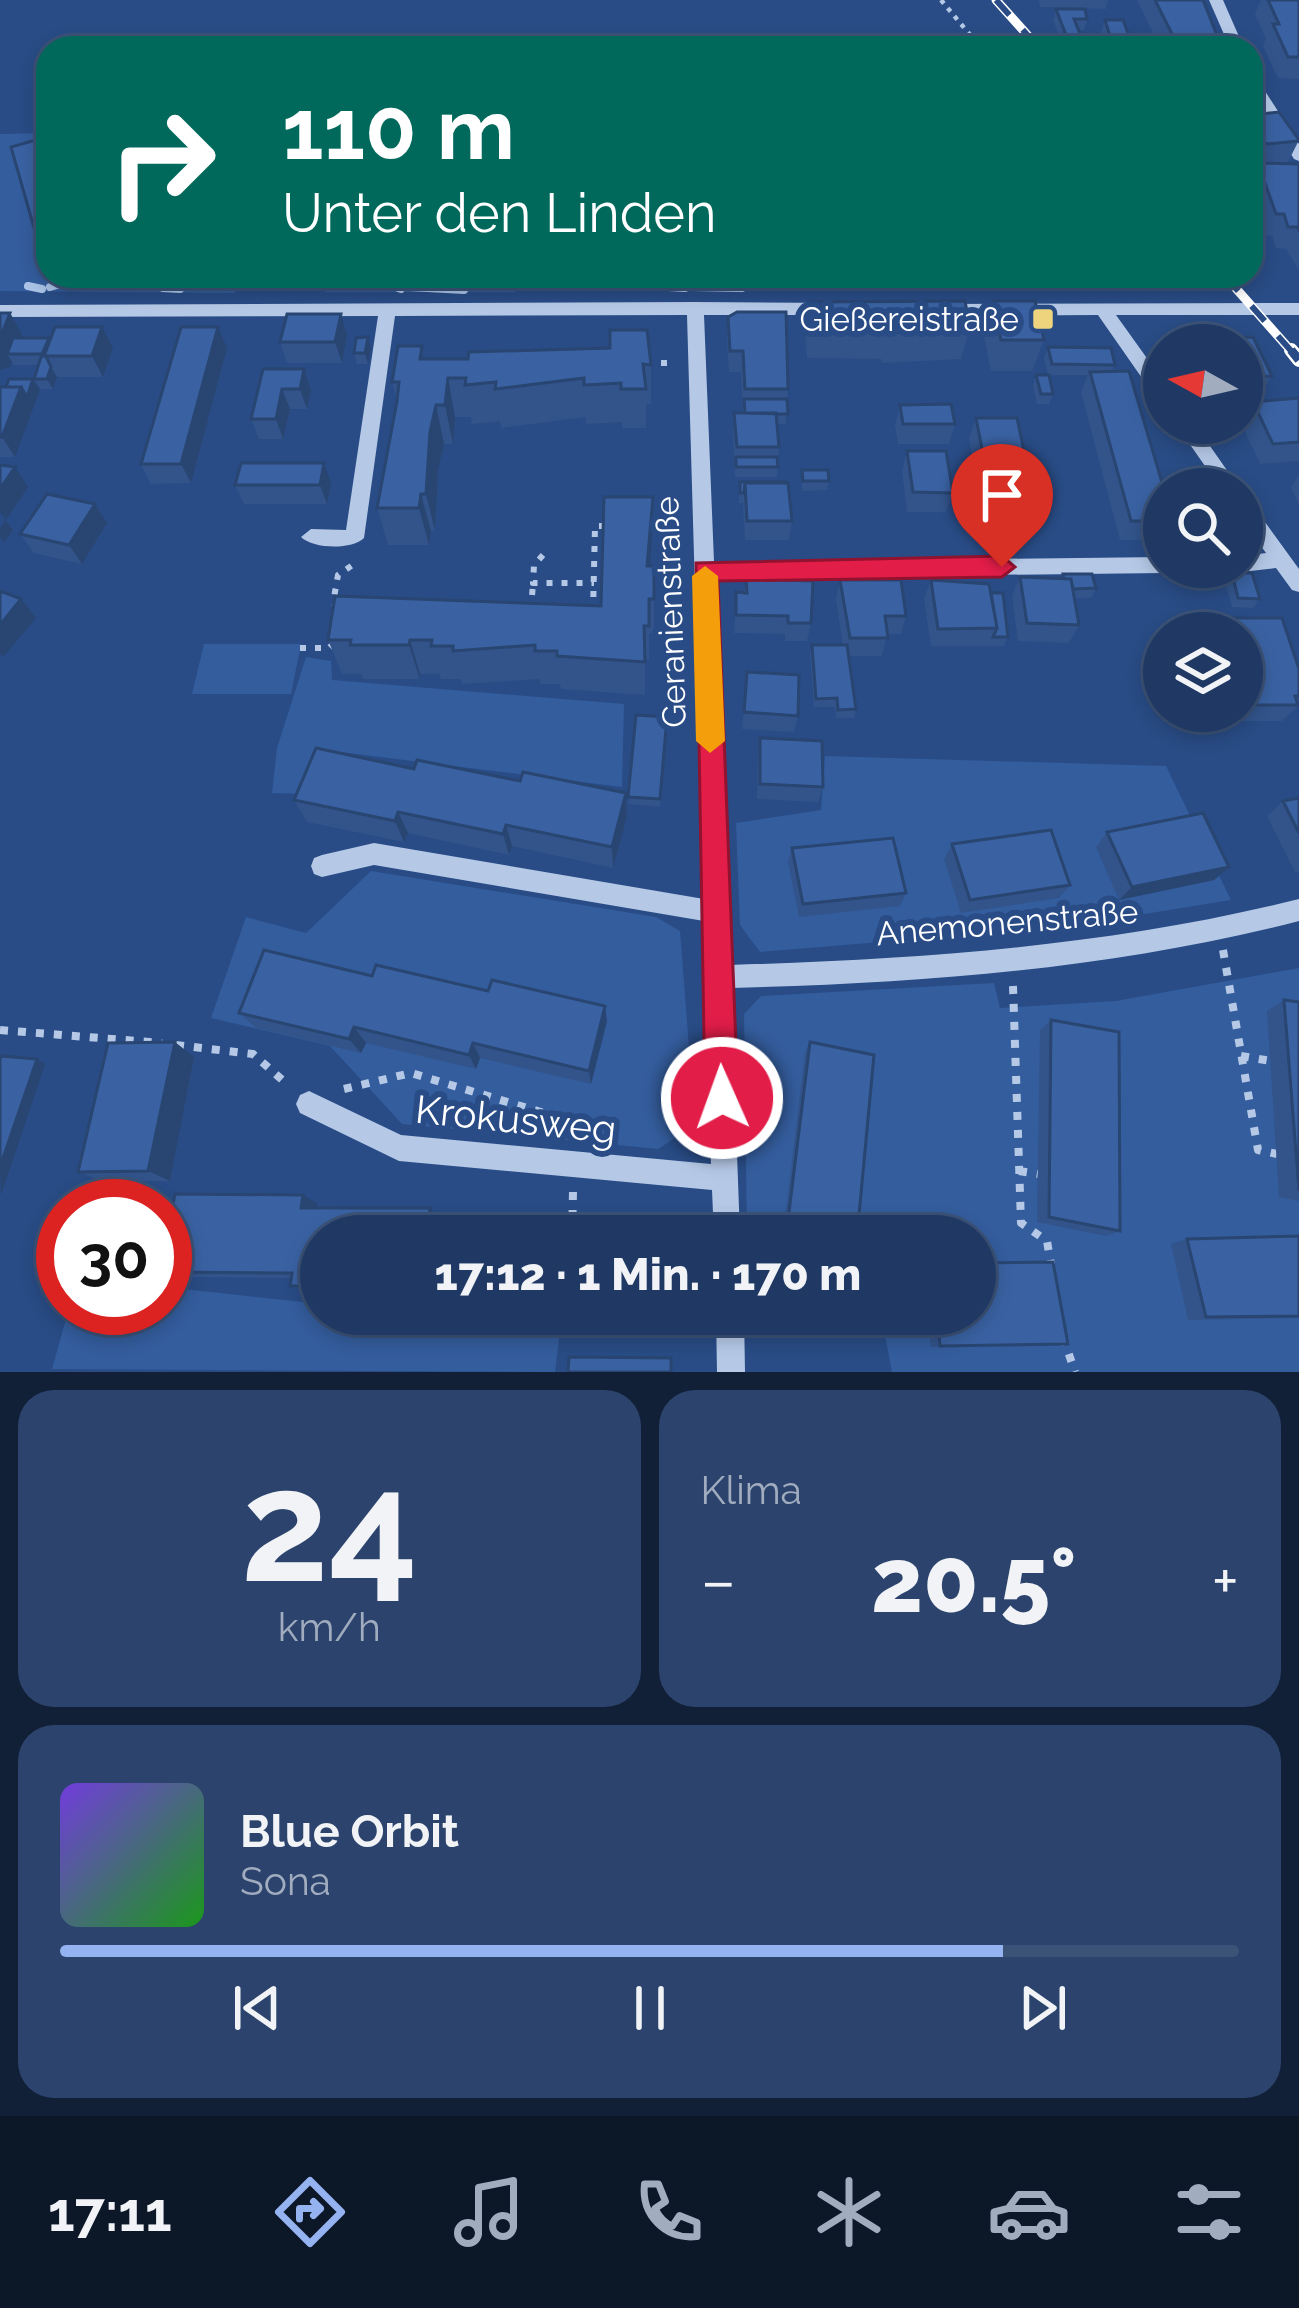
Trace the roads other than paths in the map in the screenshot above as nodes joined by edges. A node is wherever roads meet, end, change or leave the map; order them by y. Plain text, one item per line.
1 (1216, 0) edge
2 (1232, 36) edge
3 (1263, 99) edge
4 (1299, 156) edge
5 (388, 308) junction
6 (694, 308) junction
7 (864, 309) edge
8 (1299, 309) edge
9 (910, 310) edge
10 (0, 311) edge
11 (1104, 311) junction
12 (1143, 366) edge
13 (1263, 534) edge
14 (311, 537) dead end
15 (1281, 559) junction
16 (1263, 561) edge
17 (1143, 565) edge
18 (705, 570) junction
19 (1299, 584) edge
20 (322, 866) dead end
21 (1299, 910) edge
22 (717, 912) junction
23 (718, 977) junction
24 (309, 1105) road end
25 (724, 1178) junction
26 (726, 1215) edge
27 (730, 1335) edge
28 (730, 1372) edge

1 - 2 street
3 - 4 street
5 - 6 street
5 - 10 street
5 - 14 street
6 - 7 street
6 - 18 street, Geranienstraße
8 - 11 street
9 - 11 street
11 - 12 street
13 - 15 street
15 - 16 street
15 - 19 street
17 - 18 street
18 - 22 street, Geranienstraße
20 - 22 street
21 - 23 street, Anemonenstraße
22 - 23 street, Geranienstraße
23 - 25 street, Geranienstraße
24 - 25 street, Krokusweg
25 - 26 street, Geranienstraße
27 - 28 street

